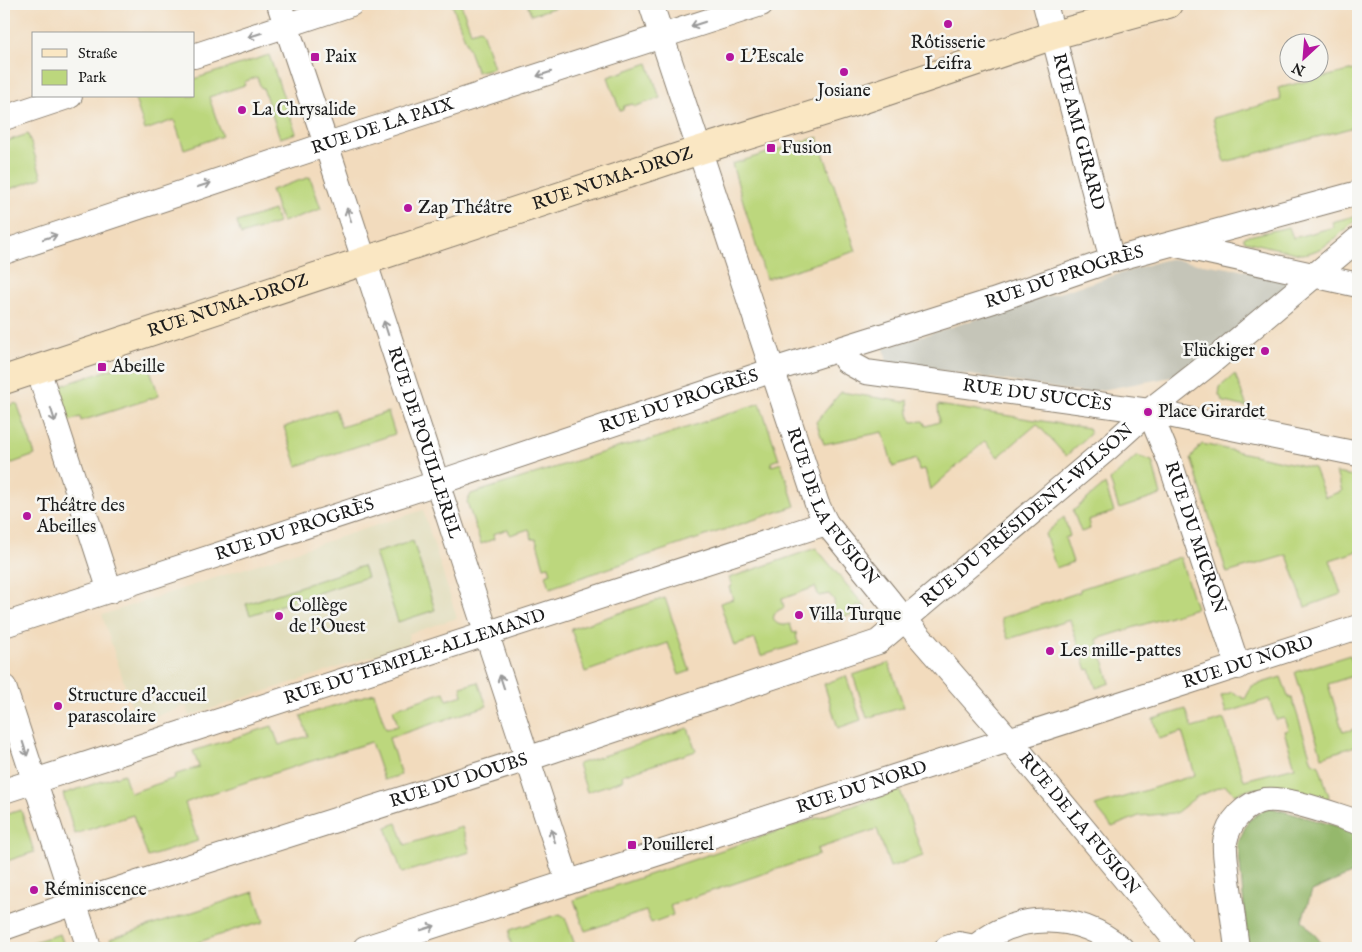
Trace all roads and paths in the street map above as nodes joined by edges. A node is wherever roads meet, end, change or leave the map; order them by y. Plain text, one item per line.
1 (351, 4) edge
2 (651, 4) edge
3 (761, 4) edge
4 (1045, 4) edge
5 (1168, 4) edge
6 (282, 14) edge
7 (1054, 35) junction
8 (662, 36) junction
9 (195, 56) edge
10 (64, 98) edge
11 (4, 118) edge
12 (326, 144) junction
13 (700, 150) junction
14 (1358, 193) edge
15 (1358, 239) edge
16 (1173, 244) junction
17 (4, 252) edge
18 (1112, 260) junction
19 (364, 262) junction
20 (1314, 275) junction
21 (1358, 285) edge
22 (840, 350) junction
23 (38, 369) junction
24 (773, 370) junction
25 (4, 380) edge
26 (1149, 411) junction
27 (1358, 454) edge
28 (437, 483) junction
29 (826, 522) junction
30 (110, 591) junction
31 (905, 620) junction
32 (4, 625) edge
33 (1358, 628) edge
34 (486, 633) junction
35 (1238, 667) junction
36 (4, 687) edge
37 (1010, 739) junction
38 (527, 759) junction
39 (35, 781) junction
40 (4, 791) edge
41 (1358, 822) edge
42 (568, 882) junction
43 (75, 903) junction
44 (4, 928) edge
45 (89, 948) edge
46 (365, 948) edge
47 (948, 948) edge
48 (974, 948) edge
49 (1121, 948) edge
50 (1182, 948) edge
51 (1236, 948) edge

1 - 6 street
2 - 8 street, RUE DE LA FUSION
3 -> 8 street, RUE DE LA PAIX
4 - 7 street, RUE AMI GIRARD
5 - 7 main road, RUE NUMA-DROZ
6 -> 9 street
6 - 12 street, RUE DE POUILLEREL
7 - 13 main road, RUE NUMA-DROZ
7 - 18 street, RUE AMI GIRARD
8 -> 12 street, RUE DE LA PAIX
8 - 13 street, RUE DE LA FUSION
10 - 11 street
17 -> 12 street, RUE DE LA PAIX
19 -> 12 street, RUE DE POUILLEREL
13 - 19 main road, RUE NUMA-DROZ
13 - 24 street, RUE DE LA FUSION
14 - 16 street, RUE DU PROGRÈS
15 - 20 street, RUE DU PRÉSIDENT-WILSON
16 - 18 street, RUE DU PROGRÈS
16 - 20 street
18 - 22 street, RUE DU PROGRÈS
19 - 23 main road, RUE NUMA-DROZ
28 -> 19 street, RUE DE POUILLEREL
20 - 21 street
20 - 26 street, RUE DU PRÉSIDENT-WILSON
22 - 24 street, RUE DU PROGRÈS
22 - 26 street, RUE DU SUCCÈS
23 - 25 main road, RUE NUMA-DROZ
23 -> 30 street
24 - 28 street, RUE DU PROGRÈS
24 - 29 street, RUE DE LA FUSION
26 - 27 street, RUE DU SUCCÈS
26 - 31 street, RUE DU PRÉSIDENT-WILSON
26 - 35 street, RUE DU MICRON
28 - 30 street, RUE DU PROGRÈS
28 - 34 street, RUE DE POUILLEREL
29 - 31 street, RUE DE LA FUSION
29 - 34 street, RUE DU TEMPLE-ALLEMAND
30 - 32 street, RUE DU PROGRÈS
31 - 37 street, RUE DE LA FUSION
31 - 38 street, RUE DU DOUBS
33 - 35 street, RUE DU NORD
38 -> 34 street, RUE DE POUILLEREL
34 - 39 street, RUE DU TEMPLE-ALLEMAND
35 - 37 street, RUE DU NORD
36 -> 39 street
37 - 42 street, RUE DU NORD
37 - 50 street, RUE DE LA FUSION
42 -> 38 street, RUE DE POUILLEREL
38 - 43 street, RUE DU DOUBS
39 - 40 street, RUE DU TEMPLE-ALLEMAND
39 - 43 street
41 - 51 street
46 -> 42 street, RUE DU NORD
43 - 44 street, RUE DU DOUBS
43 - 45 street
47 - 48 street
48 - 49 street

